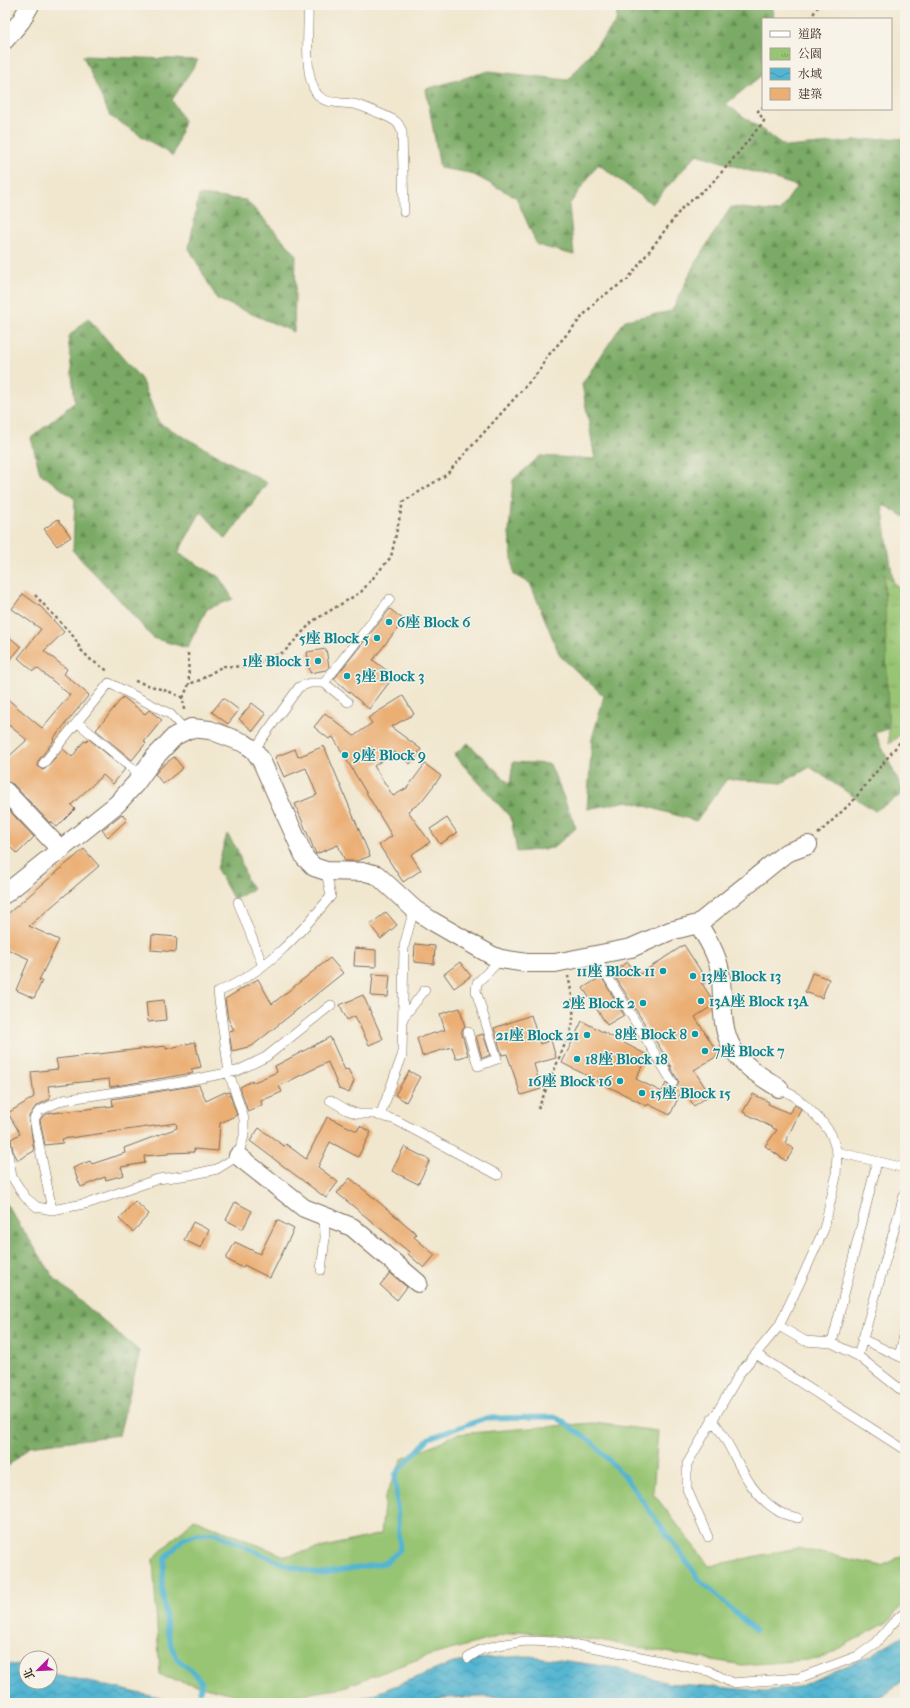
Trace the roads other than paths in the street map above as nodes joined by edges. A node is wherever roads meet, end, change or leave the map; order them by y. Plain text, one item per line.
1 (30, 5) edge
2 (308, 5) edge
3 (5, 40) edge
4 (404, 212) dead end
5 (390, 599) dead end
6 (324, 683) junction
7 (348, 702) dead end
8 (77, 722) junction
9 (186, 731) junction
10 (254, 750) junction
11 (43, 764) dead end
12 (142, 776) junction
13 (5, 791) edge
14 (808, 845) road end
15 (61, 850) junction
16 (326, 871) junction
17 (5, 894) edge
18 (238, 902) dead end
19 (414, 909) junction
20 (698, 924) junction
21 (594, 956) junction
22 (501, 959) junction
23 (263, 966) junction
24 (425, 990) dead end
25 (332, 1005) dead end
26 (403, 1018) junction
27 (468, 1032) dead end
28 (228, 1073) junction
29 (673, 1083) dead end
30 (779, 1088) joint
31 (330, 1100) dead end
32 (380, 1116) junction
33 (5, 1138) edge
34 (837, 1152) junction
35 (238, 1156) junction
36 (877, 1162) junction
37 (905, 1168) edge
38 (498, 1175) dead end
39 (905, 1192) edge
40 (52, 1210) junction
41 (324, 1215) junction
42 (321, 1270) dead end
43 (418, 1282) dead end
44 (778, 1326) junction
45 (905, 1332) edge
46 (862, 1339) junction
47 (832, 1343) junction
48 (756, 1354) junction
49 (858, 1356) junction
50 (902, 1357) edge
51 (905, 1393) edge
52 (712, 1419) junction
53 (905, 1450) edge
54 (798, 1518) dead end
55 (708, 1537) dead end
56 (905, 1612) edge
57 (468, 1658) dead end

1 - 3 street
2 - 4 lane
5 - 6 lane
6 - 7 lane
6 - 10 lane
8 - 9 lane
8 - 11 lane
8 - 12 lane
9 - 10 street
9 - 12 street
10 - 16 street
12 - 15 street
13 - 15 street
14 - 20 street
15 - 17 street
16 - 19 street
16 - 23 lane
18 - 23 lane
19 - 22 street
19 - 26 lane
20 - 21 street
20 - 30 street
21 - 22 street
21 - 29 lane
22 - 27 lane
23 - 28 lane
24 - 26 lane
25 - 28 lane
26 - 32 lane
28 - 35 lane
28 - 40 lane
30 - 34 lane
31 - 32 lane
32 - 38 lane
33 - 40 lane
34 - 36 lane
34 - 44 lane
35 - 40 lane
35 - 41 street
36 - 37 lane
36 - 47 lane
39 - 46 lane
41 - 42 lane
41 - 43 street
44 - 47 lane
44 - 48 lane
45 - 50 lane
46 - 49 lane
46 - 50 lane
47 - 49 lane
48 - 52 lane
48 - 53 lane
49 - 51 lane
52 - 54 lane
52 - 55 lane
56 - 57 lane

